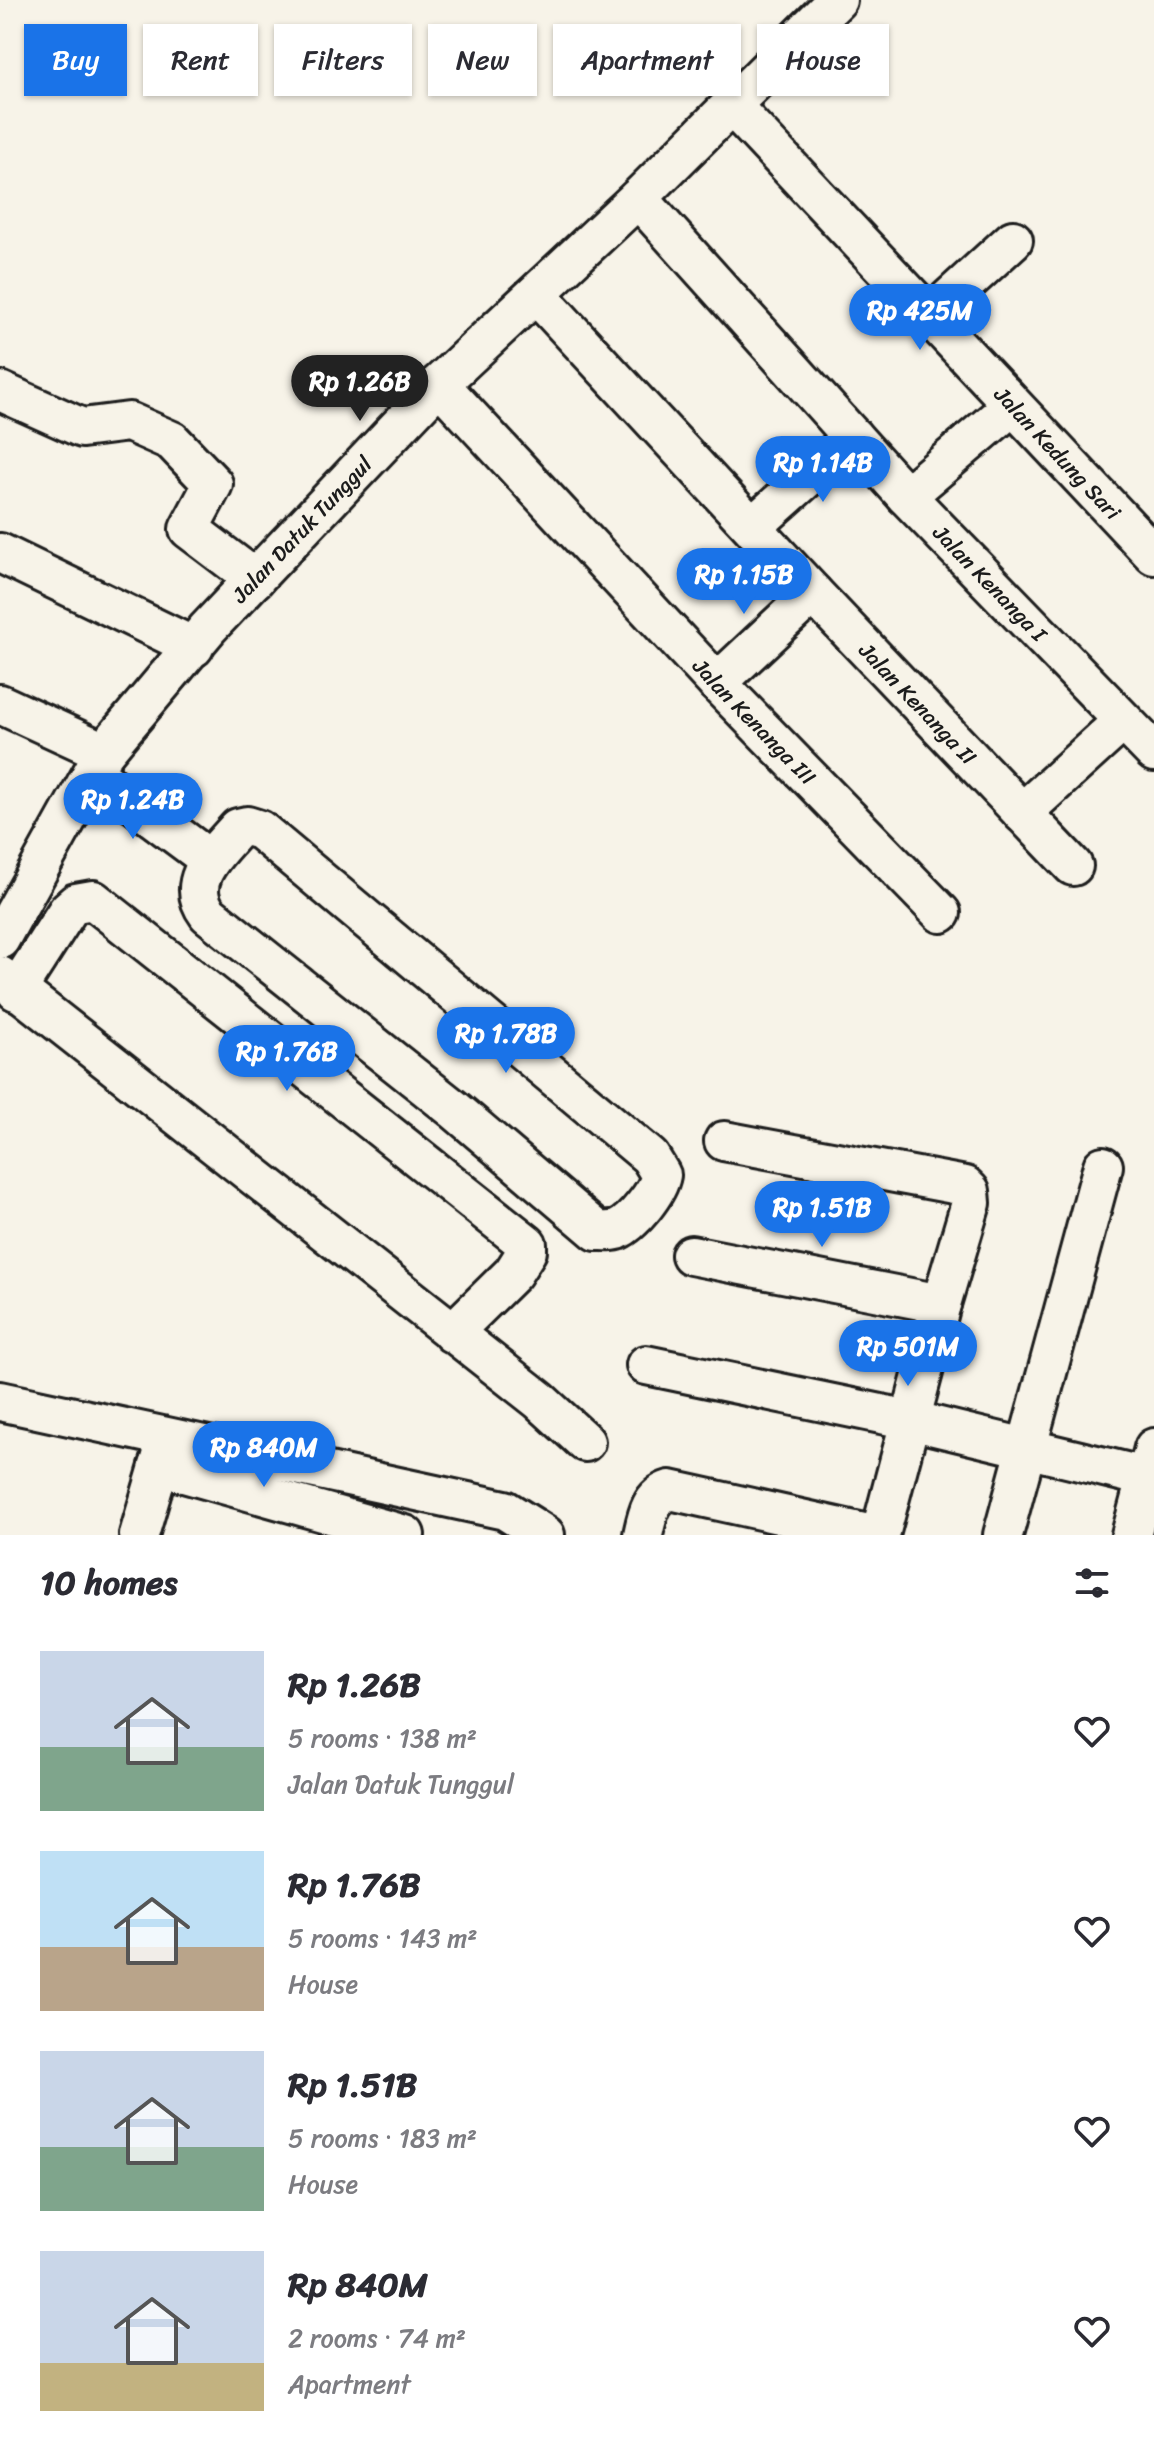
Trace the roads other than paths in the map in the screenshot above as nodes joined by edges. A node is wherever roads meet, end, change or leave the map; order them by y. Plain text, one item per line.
1 (837, 0) edge
2 (732, 106) junction
3 (638, 198) junction
4 (1013, 240) dead end
5 (536, 294) junction
6 (929, 317) junction
7 (439, 384) junction
8 (0, 391) edge
9 (1012, 406) junction
10 (853, 437) junction
11 (906, 496) junction
12 (753, 526) junction
13 (0, 553) edge
14 (1154, 555) edge
15 (255, 579) junction
16 (813, 593) junction
17 (194, 647) junction
18 (717, 683) junction
19 (0, 704) edge
20 (1123, 721) junction
21 (1154, 752) edge
22 (98, 763) junction
23 (1022, 813) junction
24 (210, 860) junction
25 (1073, 866) dead end
26 (941, 913) dead end
27 (0, 939) edge
28 (8, 984) edge
29 (724, 1141) dead end
30 (1103, 1166) dead end
31 (691, 1255) dead end
32 (941, 1304) junction
33 (452, 1333) junction
34 (646, 1365) dead end
35 (0, 1401) edge
36 (910, 1420) junction
37 (585, 1442) dead end
38 (1027, 1449) junction
39 (163, 1451) junction
40 (1151, 1468) edge
41 (765, 1523) edge
42 (139, 1535) edge
43 (405, 1535) edge
44 (545, 1535) edge
45 (643, 1535) edge
46 (873, 1535) edge
47 (880, 1535) edge
48 (1003, 1535) edge
49 (1131, 1535) edge

1 - 2 street, Jalan Datuk Tunggul
2 - 3 street, Jalan Datuk Tunggul
2 - 6 street, Jalan Kedung Sari
3 - 5 street, Jalan Datuk Tunggul
3 - 10 street, Jalan Kenanga I
4 - 6 street
5 - 7 street, Jalan Datuk Tunggul
5 - 12 street, Jalan Kenanga II
6 - 9 street, Jalan Kedung Sari
7 - 15 street, Jalan Datuk Tunggul
7 - 18 street, Jalan Kenanga III
8 - 15 street
9 - 11 street
9 - 14 street, Jalan Kedung Sari
10 - 11 street, Jalan Kenanga I
10 - 12 street
11 - 20 street, Jalan Kenanga I
12 - 16 street, Jalan Kenanga II
13 - 17 street
15 - 17 street, Jalan Datuk Tunggul
16 - 18 street
16 - 23 street, Jalan Kenanga II
17 - 22 street, Jalan Datuk Tunggul
18 - 26 street, Jalan Kenanga III
19 - 22 street
20 - 21 street, Jalan Kenanga I
20 - 23 street
22 - 24 street
22 - 27 street, Jalan Datuk Tunggul
23 - 25 street, Jalan Kenanga II
24 - 24 street
28 - 33 street
28 - 33 street
29 - 32 street
30 - 38 street
31 - 32 street
32 - 36 street
33 - 37 street
34 - 36 street
35 - 39 street
36 - 38 street
36 - 47 street
38 - 40 street
38 - 48 street
39 - 42 street
39 - 43 street
39 - 44 street
40 - 49 street
41 - 45 street
41 - 46 street

